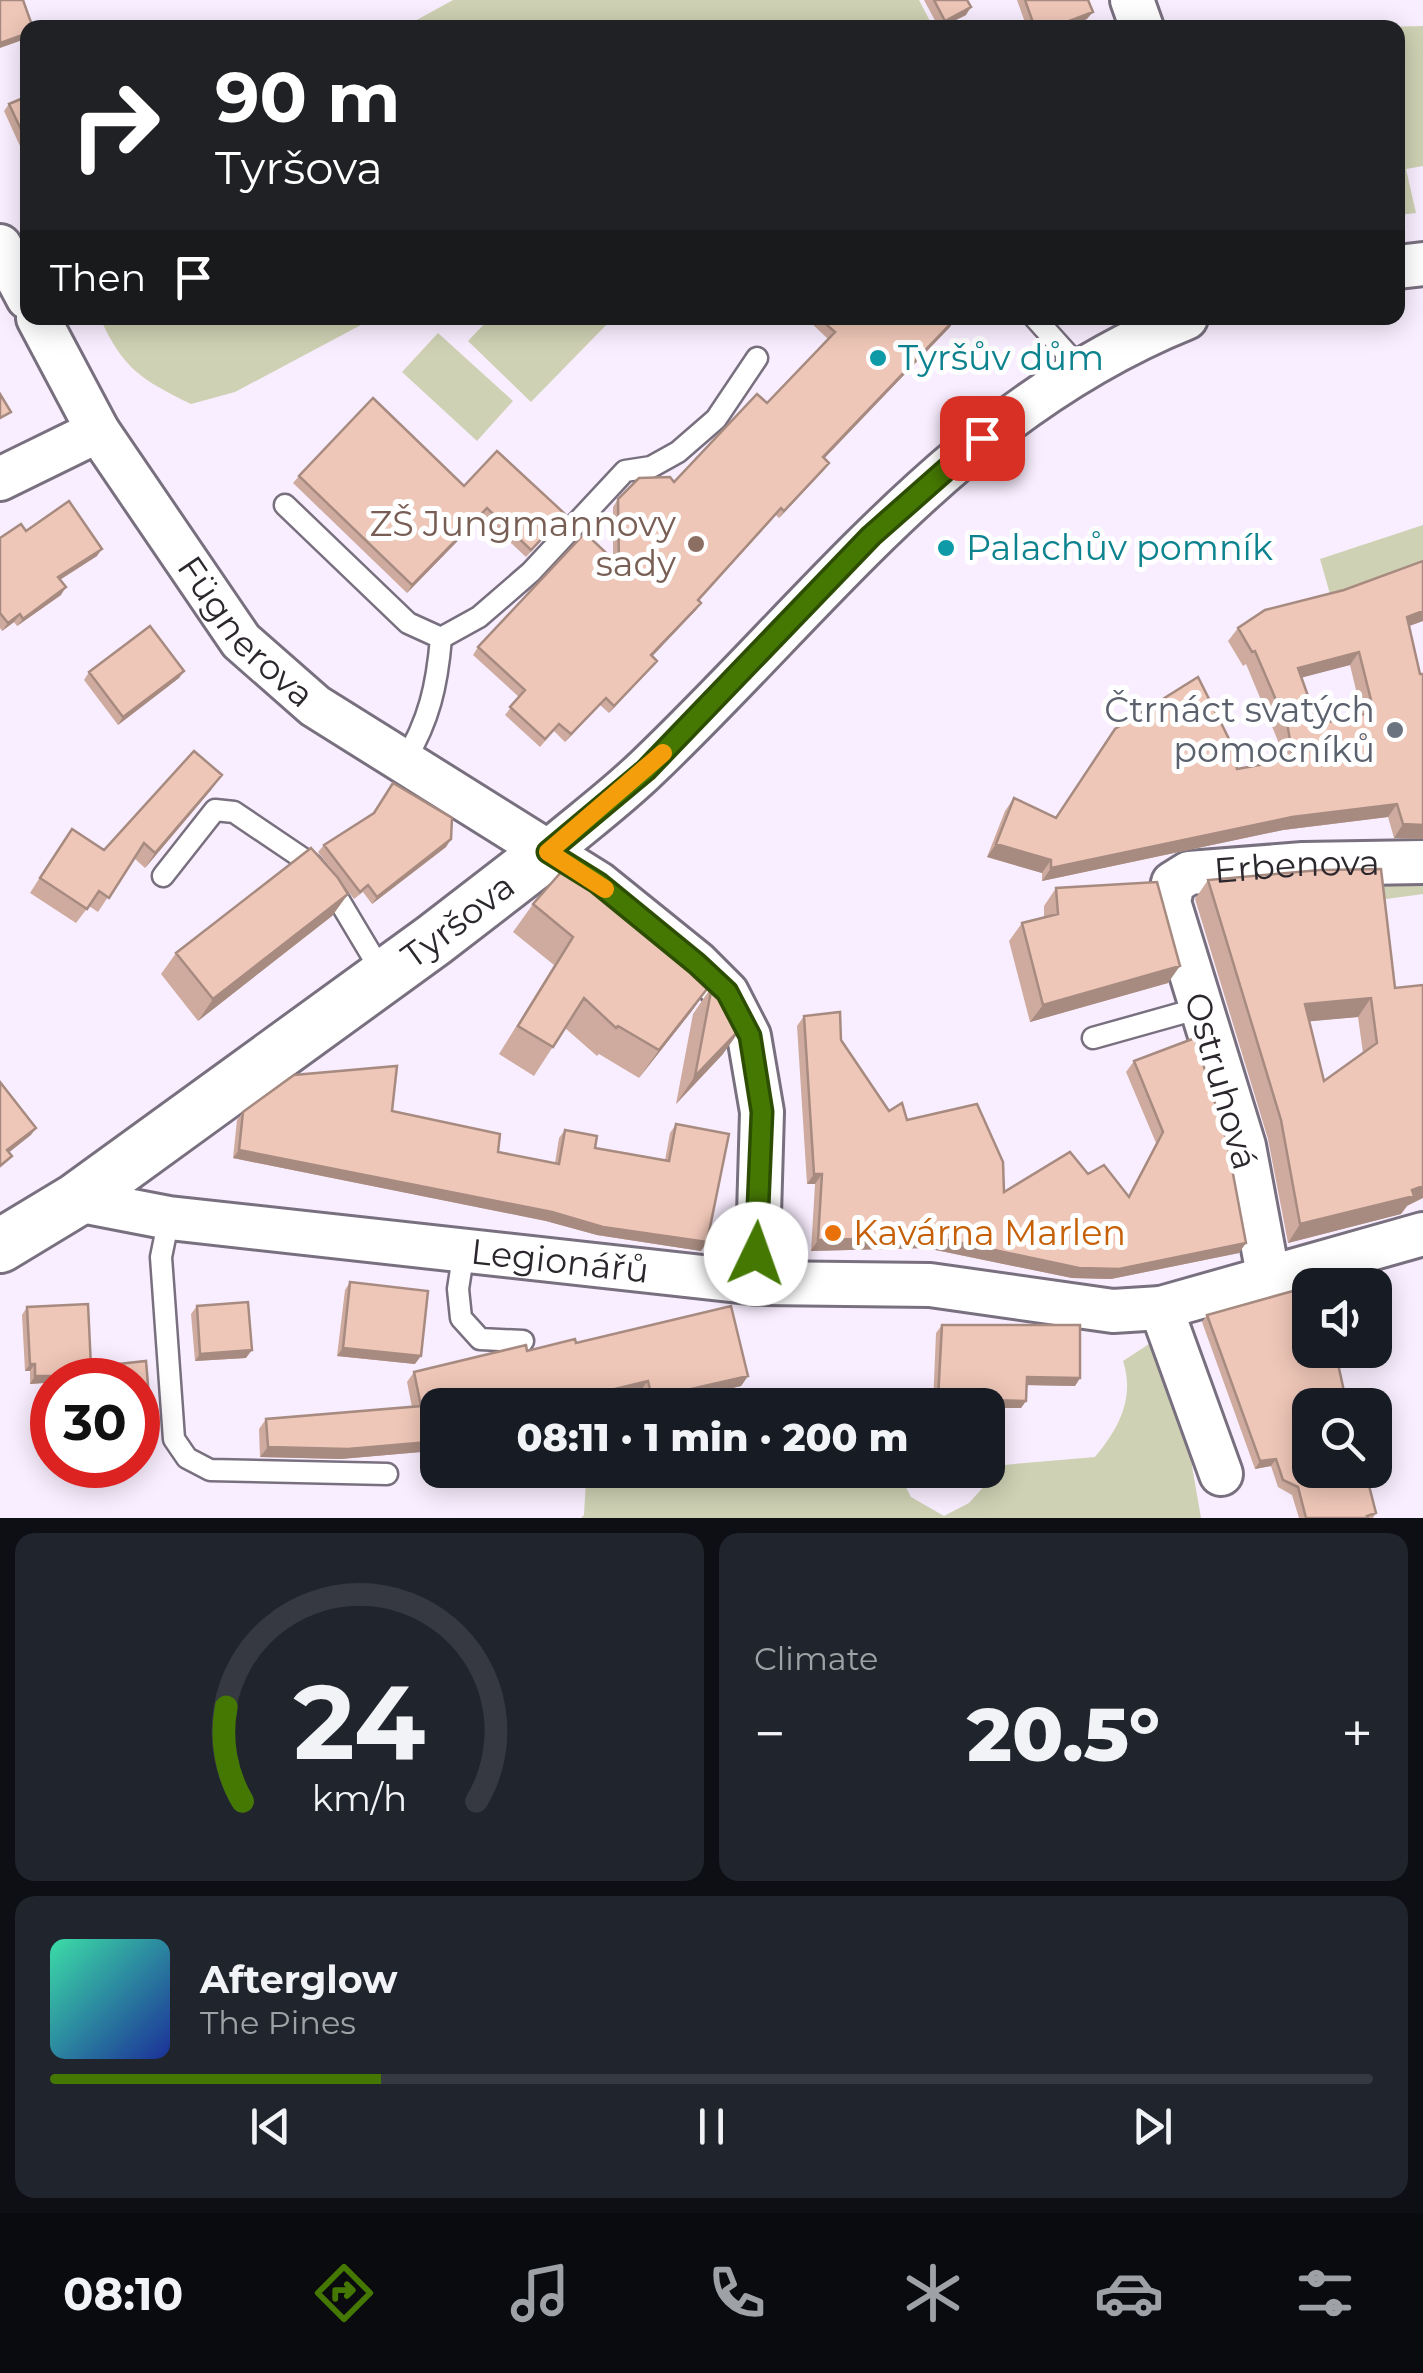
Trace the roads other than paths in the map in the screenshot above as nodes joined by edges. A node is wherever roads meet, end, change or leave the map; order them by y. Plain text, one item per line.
1 (0, 246) edge
2 (20, 283) edge
3 (42, 325) edge
4 (1041, 325) edge
5 (1171, 325) edge
6 (757, 358) dead end
7 (1080, 368) junction
8 (98, 431) junction
9 (0, 479) edge
10 (284, 505) dead end
11 (441, 638) junction
12 (404, 762) junction
13 (548, 852) junction
14 (1423, 862) edge
15 (163, 876) dead end
16 (1173, 883) joint
17 (384, 976) junction
18 (1200, 1008) junction
19 (1094, 1038) dead end
20 (76, 1200) junction
21 (169, 1218) junction
22 (1423, 1234) edge
23 (0, 1246) edge
24 (464, 1250) junction
25 (1269, 1280) junction
26 (757, 1282) junction
27 (1161, 1308) junction
28 (523, 1341) edge
29 (388, 1474) dead end
30 (1221, 1474) dead end

1 - 2 street
3 - 8 street, Fügnerova
4 - 7 lane
5 - 7 street, Tyršova
6 - 11 lane
7 - 13 street, Tyršova
8 - 9 street
8 - 12 street, Fügnerova
10 - 11 lane
11 - 12 lane
12 - 13 street, Fügnerova
13 - 17 street, Tyršova
13 - 26 street, Fügnerova
14 - 16 street, Erbenova
15 - 17 lane
16 - 18 street, Ostruhová
17 - 20 street, Tyršova
18 - 19 lane
18 - 25 street, Ostruhová
20 - 21 street, Legionářů
20 - 23 street
21 - 24 street, Legionářů
21 - 29 lane
22 - 25 street, Legionářů
24 - 26 street, Legionářů
24 - 28 lane
25 - 27 street, Legionářů
26 - 27 street, Legionářů
27 - 30 street

